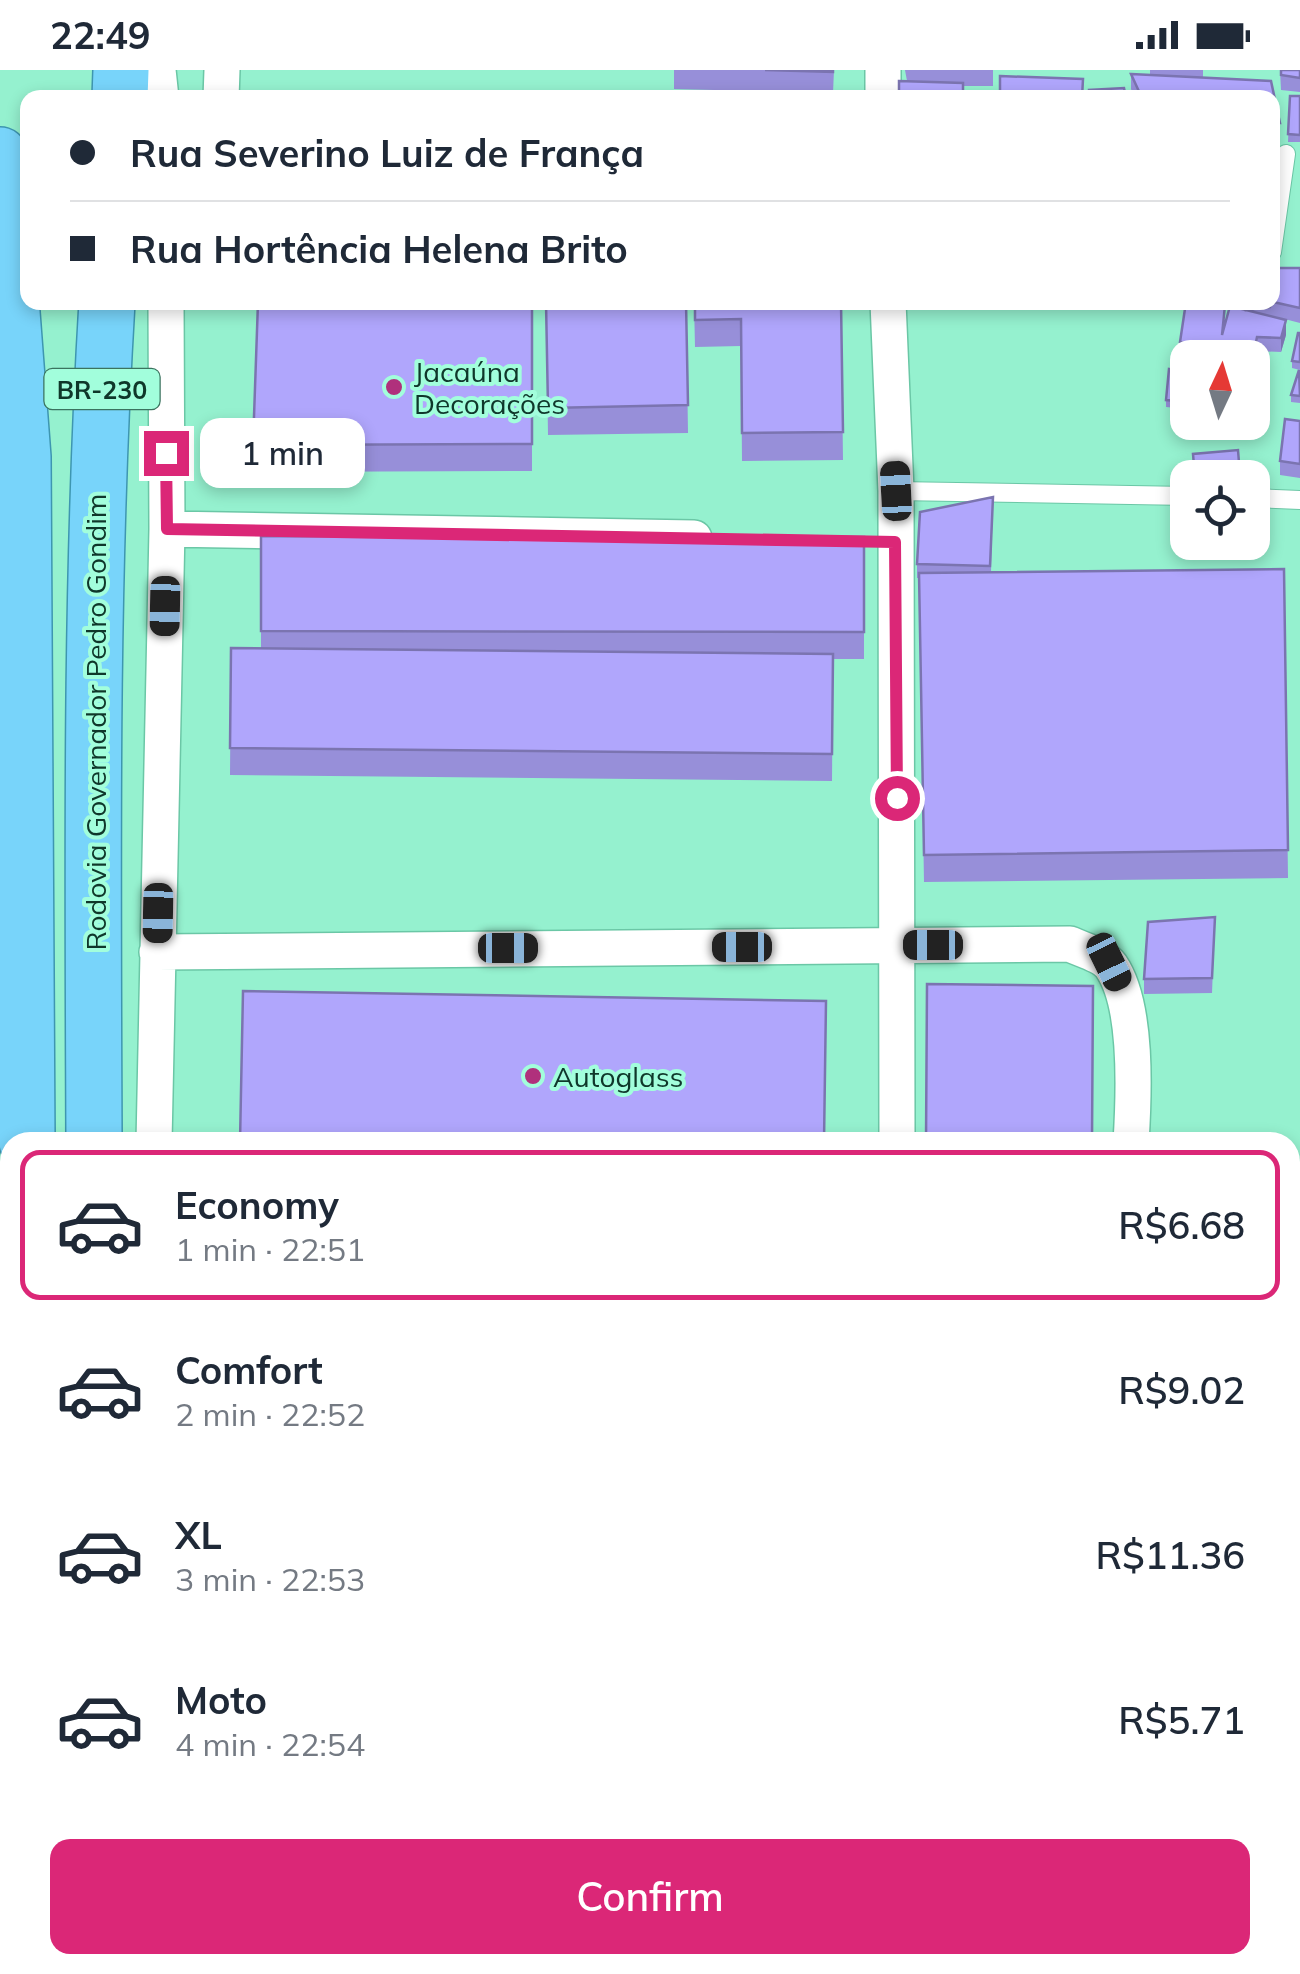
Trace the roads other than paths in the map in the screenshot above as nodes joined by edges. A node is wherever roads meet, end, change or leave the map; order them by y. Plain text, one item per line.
1 (1286, 154) edge
2 (0, 155) edge
3 (1280, 212) edge
4 (107, 310) edge
5 (166, 310) edge
6 (888, 310) edge
7 (896, 491) junction
8 (1170, 496) edge
9 (1270, 499) edge
10 (1300, 500) edge
11 (167, 529) junction
12 (718, 538) edge
13 (856, 541) edge
14 (895, 542) junction
15 (24, 664) junction
16 (0, 732) edge
17 (898, 945) junction
18 (157, 952) junction
19 (27, 1132) edge
20 (94, 1132) edge
21 (154, 1132) edge
22 (898, 1132) edge
23 (1131, 1132) edge

1 - 3 lane
2 - 15 highway, BR-230
4 - 20 highway, Rodovia Governador Pedro Gondim / BR-230
5 - 11 street
6 - 7 street
7 - 8 lane
7 - 14 street
9 - 10 lane
11 - 12 street
11 - 18 street
13 - 14 street
14 - 17 street
15 - 16 street
15 - 19 highway, BR-230
17 - 18 street
17 - 22 street
17 - 23 street
18 - 21 street

